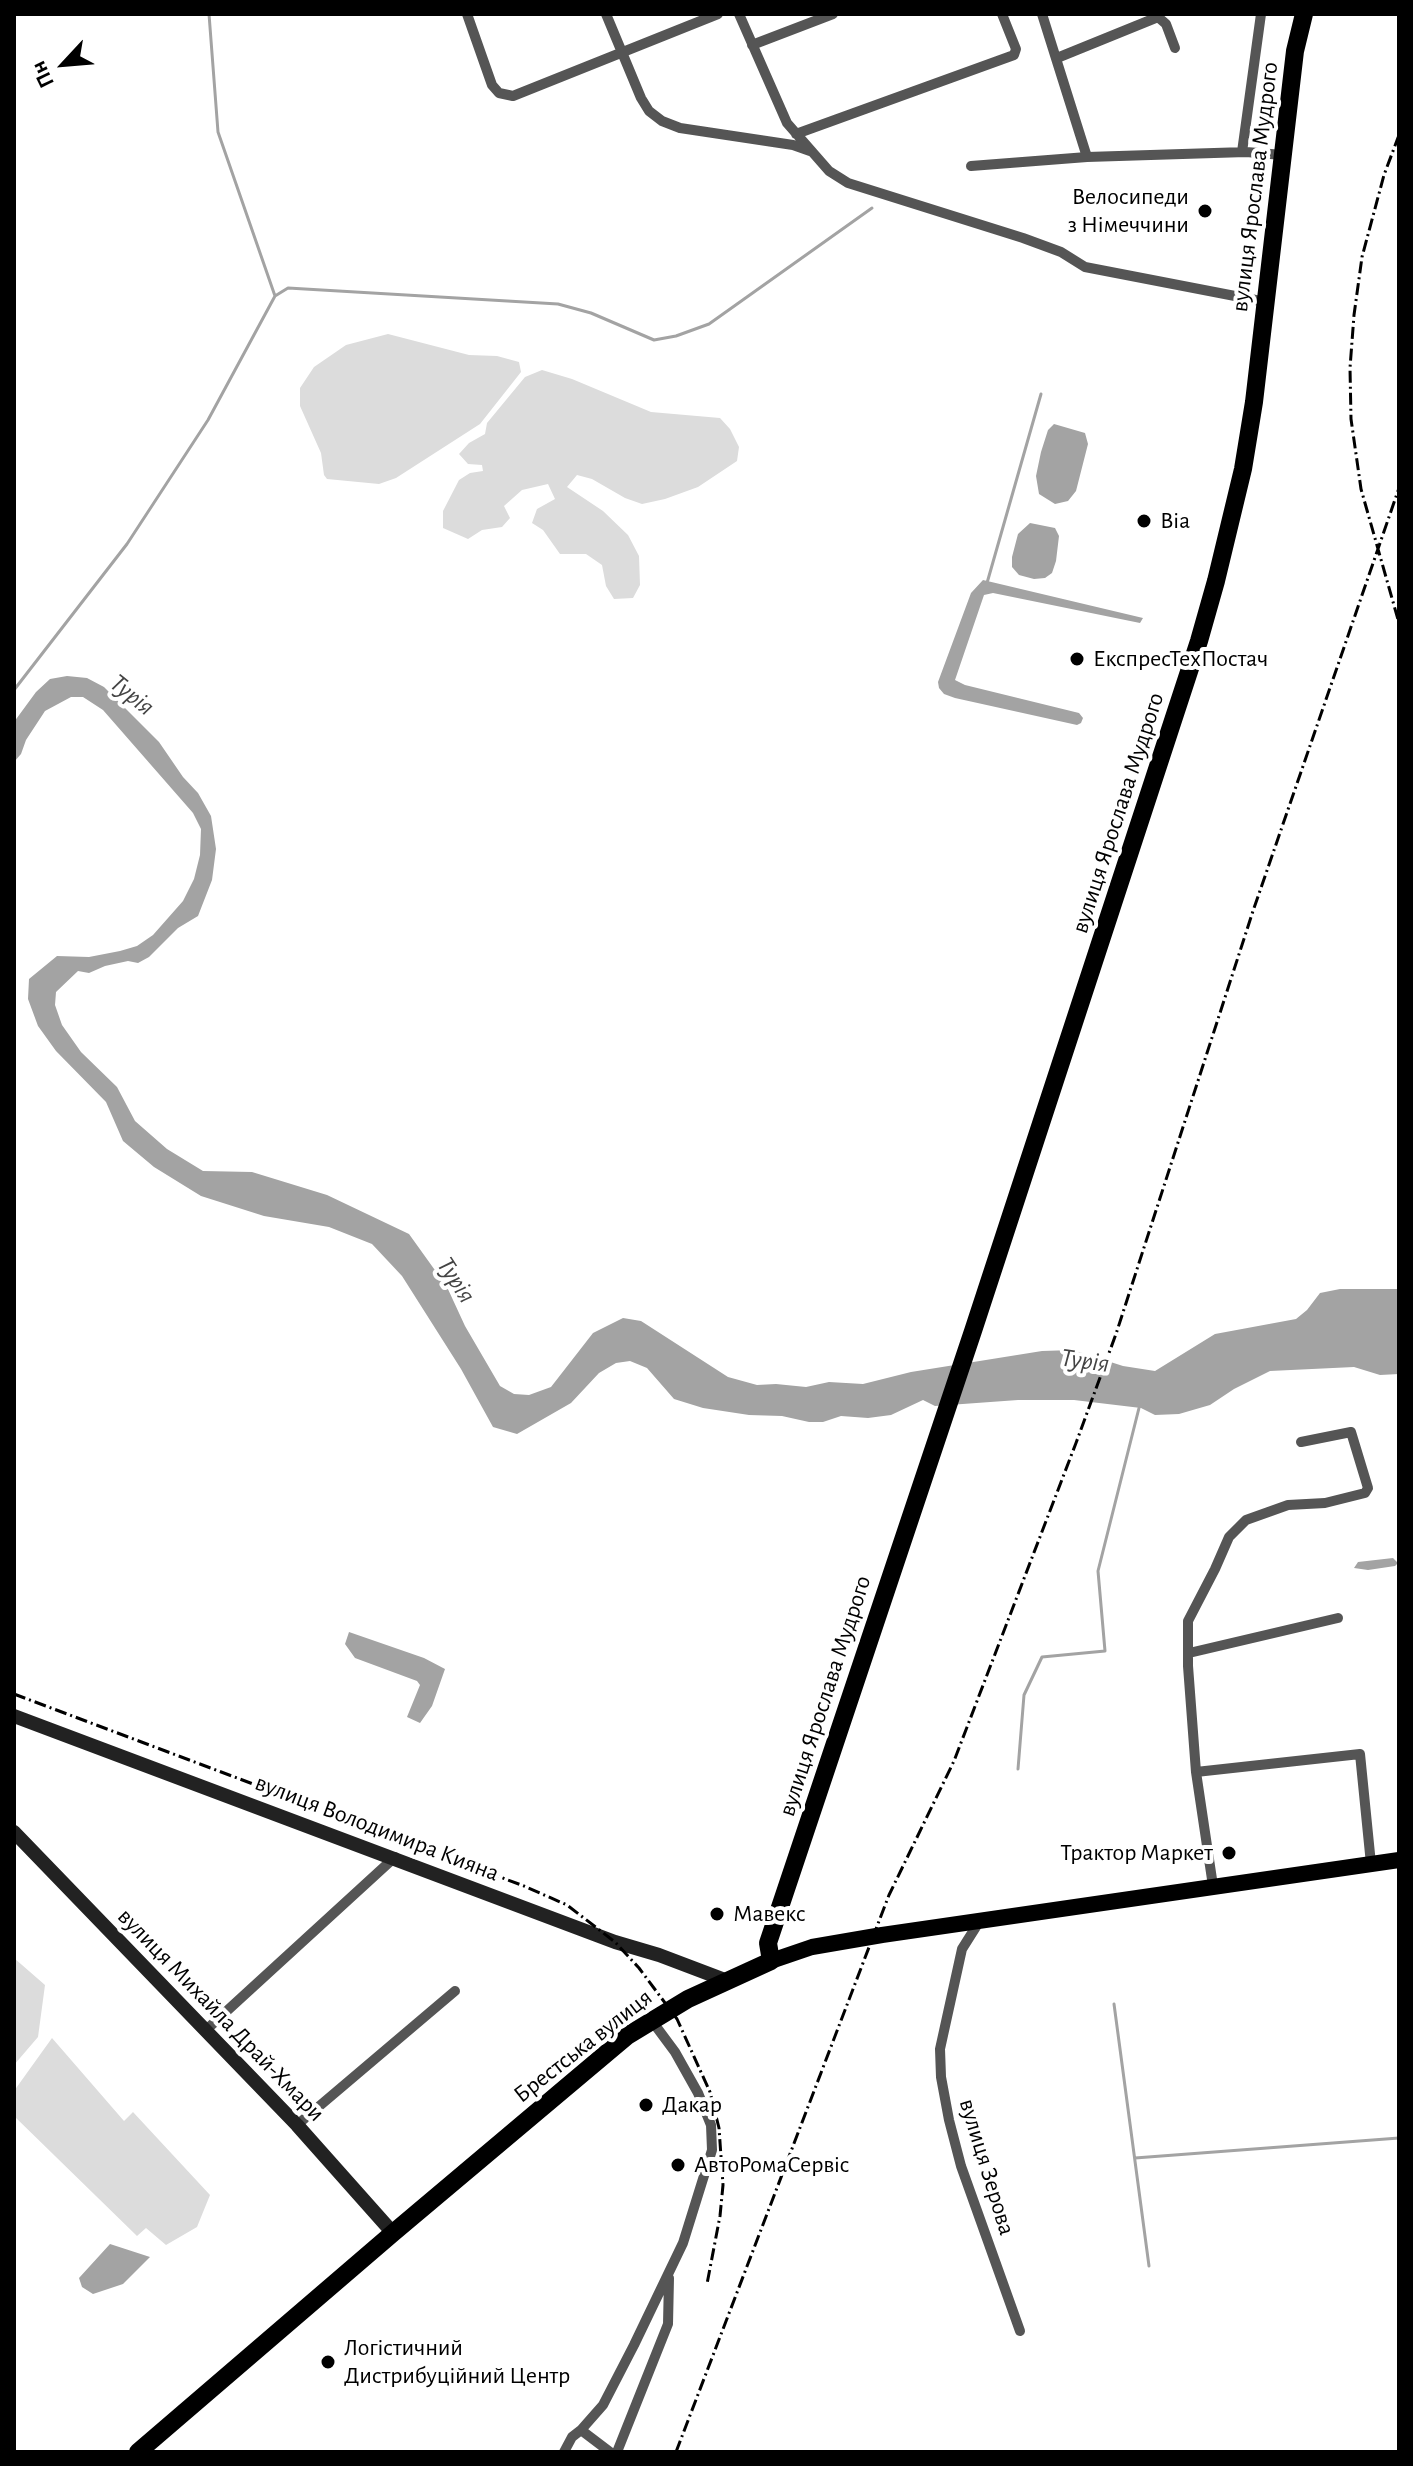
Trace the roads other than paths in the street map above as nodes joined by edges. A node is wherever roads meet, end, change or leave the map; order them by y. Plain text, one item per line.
1 (467, 14) edge
2 (606, 14) edge
3 (718, 14) edge
4 (739, 14) edge
5 (833, 14) edge
6 (1002, 14) edge
7 (1042, 14) edge
8 (1261, 14) edge
9 (1304, 14) edge
10 (752, 45) junction
11 (1175, 48) dead end
12 (621, 53) junction
13 (1057, 58) junction
14 (796, 134) junction
15 (811, 151) junction
16 (1242, 152) junction
17 (1283, 155) junction
18 (1087, 157) junction
19 (971, 166) dead end
20 (1266, 302) junction
21 (1301, 1442) dead end
22 (1338, 1618) dead end
23 (1189, 1653) junction
24 (14, 1716) edge
25 (1196, 1772) junction
26 (14, 1832) edge
27 (395, 1857) junction
28 (1399, 1860) edge
29 (1371, 1864) junction
30 (1213, 1886) junction
31 (979, 1922) junction
32 (771, 1961) junction
33 (725, 1980) junction
34 (455, 1991) dead end
35 (652, 2021) junction
36 (206, 2030) junction
37 (297, 2125) junction
38 (393, 2233) junction
39 (669, 2272) junction
40 (1020, 2331) dead end
41 (581, 2430) junction
42 (138, 2452) edge
43 (564, 2452) edge
44 (610, 2452) edge
45 (617, 2452) edge

1 - 12 street
2 - 12 street
3 - 12 street
4 - 10 street
5 - 10 street
6 - 14 street
7 - 13 street
8 - 16 street
9 - 17 highway, вулиця Ярослава Мудрого
10 - 14 street
11 - 13 street
12 - 15 street
13 - 18 street
14 - 15 street
15 - 20 street
16 - 17 street
16 - 18 street
17 - 20 highway, вулиця Ярослава Мудрого
18 - 19 street
20 - 32 highway, вулиця Ярослава Мудрого
21 - 23 street
22 - 23 street
23 - 25 street
24 - 27 main road, вулиця Володимира Кияна
25 - 29 street
25 - 30 street
26 - 36 main road, вулиця Михайла Драй-Хмари
27 - 33 main road, вулиця Володимира Кияна
27 - 36 street
28 - 29 main road, Брестська вулиця
29 - 30 main road, Брестська вулиця
30 - 31 main road, Брестська вулиця
31 - 32 main road, Брестська вулиця
31 - 40 street, вулиця Зерова
32 - 33 highway, Брестська вулиця
33 - 35 highway, Брестська вулиця
34 - 37 street
35 - 38 highway, Брестська вулиця
35 - 39 street
36 - 37 main road, вулиця Михайла Драй-Хмари
37 - 38 main road, вулиця Михайла Драй-Хмари
38 - 42 highway, Брестська вулиця
39 - 41 street
39 - 45 street
41 - 43 street
41 - 44 street

